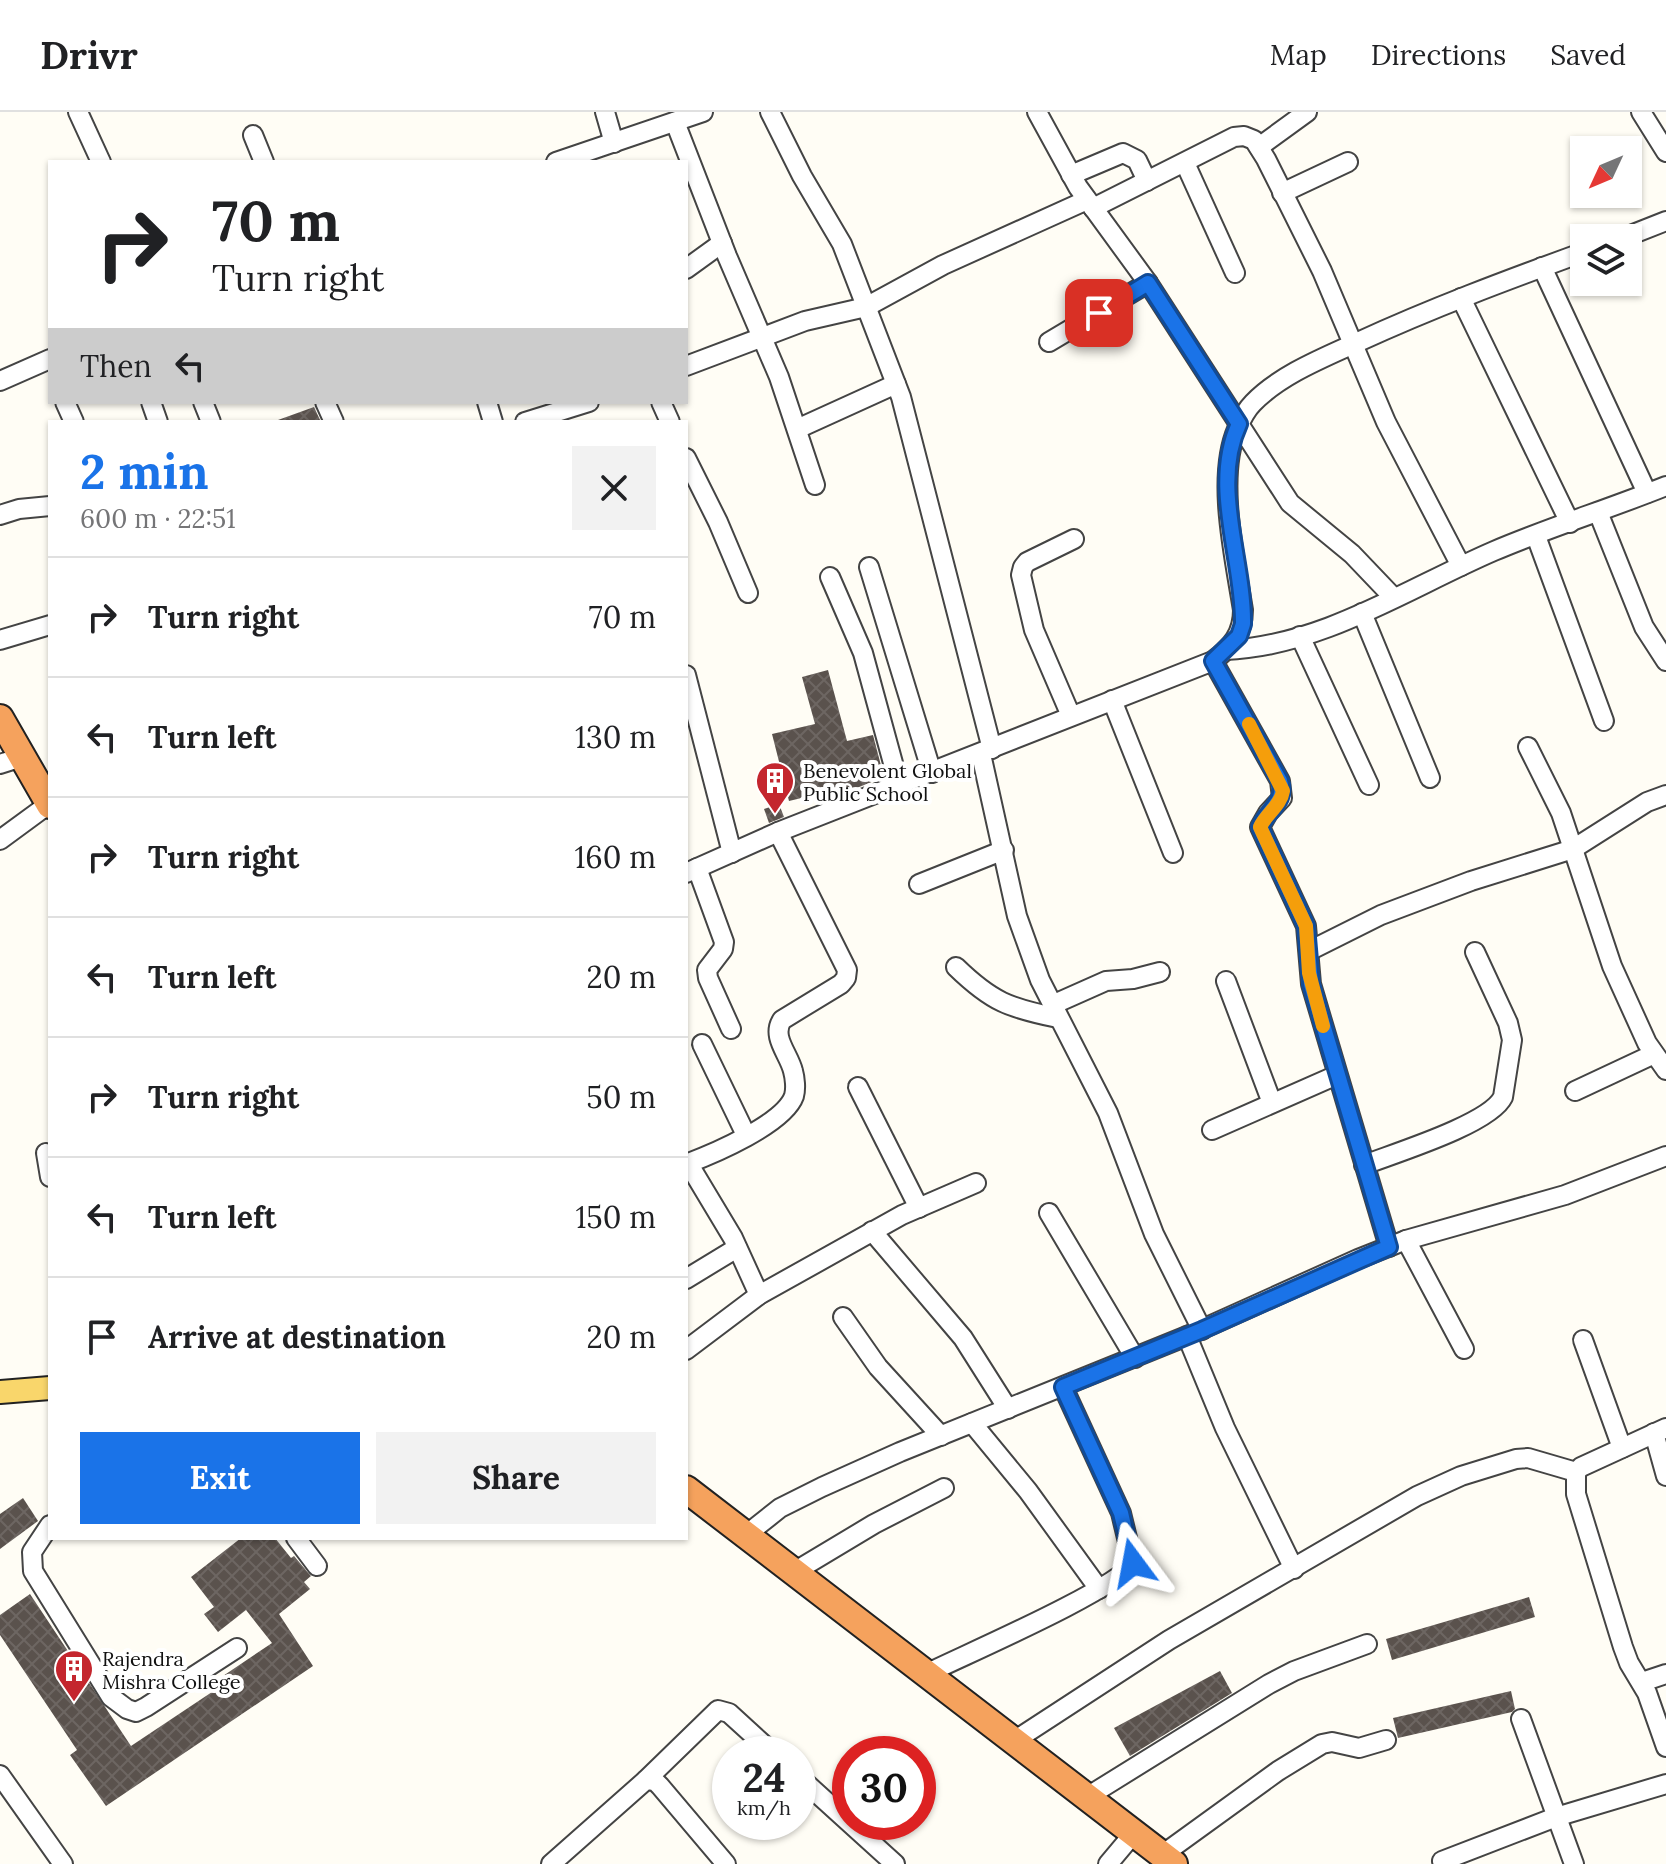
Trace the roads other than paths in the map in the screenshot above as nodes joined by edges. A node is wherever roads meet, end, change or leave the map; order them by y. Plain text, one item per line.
1 (78, 112) edge
2 (605, 112) edge
3 (703, 112) edge
4 (770, 112) edge
5 (1037, 112) edge
6 (1307, 112) edge
7 (1641, 112) edge
8 (675, 122) junction
9 (253, 135) dead end
10 (614, 143) junction
11 (1259, 147) junction
12 (1666, 152) edge
13 (100, 160) edge
14 (263, 160) edge
15 (562, 160) edge
16 (1348, 162) dead end
17 (1185, 163) junction
18 (1071, 175) junction
19 (1147, 181) junction
20 (1282, 193) junction
21 (1090, 204) junction
22 (1666, 221) edge
23 (1642, 230) edge
24 (722, 243) junction
25 (1570, 257) edge
26 (1542, 267) junction
27 (688, 268) edge
28 (1235, 273) dead end
29 (1148, 283) junction
30 (1461, 298) junction
31 (866, 307) junction
32 (760, 337) junction
33 (1049, 342) dead end
34 (1352, 345) junction
35 (48, 363) edge
36 (688, 365) edge
37 (0, 381) edge
38 (896, 384) junction
39 (576, 404) edge
40 (550, 408) edge
41 (529, 420) edge
42 (1239, 424) junction
43 (797, 429) junction
44 (688, 462) edge
45 (815, 485) dead end
46 (1666, 486) edge
47 (1647, 493) junction
48 (48, 506) edge
49 (1598, 512) junction
50 (0, 515) edge
51 (1570, 523) junction
52 (1536, 536) junction
53 (1074, 539) dead end
54 (1461, 566) junction
55 (869, 567) dead end
56 (830, 577) dead end
57 (748, 593) dead end
58 (1394, 598) junction
59 (1362, 613) junction
60 (48, 626) edge
61 (1300, 636) junction
62 (0, 640) edge
63 (1220, 656) junction
64 (1666, 661) edge
65 (688, 683) edge
66 (1112, 700) junction
67 (1071, 716) junction
68 (0, 718) edge
69 (1604, 721) dead end
70 (1528, 747) dead end
71 (987, 751) junction
72 (11, 760) edge
73 (932, 773) junction
74 (42, 776) edge
75 (1430, 778) dead end
76 (899, 785) junction
77 (1369, 785) dead end
78 (1666, 795) edge
79 (48, 797) edge
80 (48, 805) edge
81 (778, 832) junction
82 (0, 840) edge
83 (1573, 849) junction
84 (1004, 850) junction
85 (732, 853) junction
86 (1173, 853) dead end
87 (692, 870) edge
88 (919, 884) dead end
89 (1309, 951) junction
90 (1475, 952) dead end
91 (956, 967) dead end
92 (1160, 972) dead end
93 (1226, 981) dead end
94 (1055, 1011) junction
95 (731, 1029) dead end
96 (702, 1044) dead end
97 (1662, 1061) edge
98 (1337, 1075) junction
99 (858, 1087) dead end
100 (1575, 1091) dead end
101 (1272, 1103) junction
102 (1212, 1130) dead end
103 (746, 1135) junction
104 (46, 1153) dead end
105 (1666, 1156) edge
106 (688, 1163) edge
107 (48, 1165) edge
108 (688, 1165) edge
109 (1364, 1165) junction
110 (976, 1183) dead end
111 (919, 1208) junction
112 (1049, 1213) dead end
113 (872, 1231) junction
114 (1397, 1243) junction
115 (737, 1248) junction
116 (688, 1278) edge
117 (759, 1295) junction
118 (843, 1317) dead end
119 (1194, 1333) junction
120 (1583, 1340) dead end
121 (688, 1348) edge
122 (1464, 1349) dead end
123 (1135, 1358) junction
124 (1063, 1387) junction
125 (48, 1388) edge
126 (0, 1392) edge
127 (1008, 1409) junction
128 (972, 1423) junction
129 (1660, 1431) edge
130 (941, 1436) junction
131 (1622, 1448) junction
132 (1576, 1472) junction
133 (1666, 1476) edge
134 (944, 1488) dead end
135 (688, 1491) edge
136 (48, 1528) edge
137 (746, 1535) junction
138 (298, 1540) edge
139 (317, 1566) dead end
140 (1294, 1569) junction
141 (794, 1572) junction
142 (1099, 1589) junction
143 (1367, 1644) dead end
144 (237, 1648) dead end
145 (926, 1674) junction
146 (1666, 1674) edge
147 (1642, 1682) junction
148 (1521, 1719) dead end
149 (754, 1736) edge
150 (1386, 1740) dead end
151 (1014, 1741) junction
152 (1666, 1747) edge
153 (0, 1775) edge
154 (646, 1780) junction
155 (1666, 1784) edge
156 (816, 1792) edge
157 (1087, 1797) junction
158 (1556, 1817) junction
159 (1134, 1833) junction
160 (1168, 1859) edge
161 (1442, 1861) dead end
162 (63, 1864) edge
163 (551, 1864) edge
164 (726, 1864) edge
165 (895, 1864) edge
166 (1108, 1864) edge
167 (1574, 1864) edge

1 - 13 street
2 - 10 street
3 - 8 street
4 - 31 street
5 - 18 street
6 - 11 street
7 - 12 street
8 - 10 street
8 - 24 street
9 - 14 street
10 - 15 street
11 - 17 street
11 - 20 street
16 - 20 street
17 - 19 street
17 - 28 street
18 - 19 street
18 - 21 street
19 - 21 street
20 - 34 street
21 - 29 street
21 - 31 street
22 - 23 street
24 - 27 street
24 - 32 street
25 - 26 street
26 - 30 street
26 - 47 street
29 - 33 street
29 - 42 street
30 - 34 street
30 - 51 street
31 - 32 street
31 - 38 street
32 - 36 street
32 - 43 street
34 - 42 street
34 - 54 street
35 - 37 street
38 - 43 street
38 - 71 street
39 - 40 street
40 - 41 street
42 - 58 street
42 - 63 street
43 - 45 street
44 - 57 street
46 - 47 street
47 - 49 street
48 - 50 street
49 - 51 street
49 - 64 street
51 - 52 street
52 - 54 street
52 - 69 street
53 - 67 street
54 - 58 street
55 - 73 street
56 - 76 street
58 - 59 street
59 - 61 street
59 - 75 street
60 - 62 street
61 - 63 street
61 - 77 street
63 - 66 street
63 - 89 street
65 - 85 street
66 - 67 street
66 - 86 street
67 - 71 street
68 - 72 highway
70 - 83 street
71 - 73 street
71 - 84 street
72 - 74 highway
73 - 76 street
74 - 79 highway
76 - 81 street
78 - 83 street
80 - 82 street
81 - 85 street
81 - 103 street
83 - 89 street
83 - 97 street
84 - 88 street
84 - 94 street
85 - 87 street
87 - 95 street
89 - 98 street
90 - 109 street
91 - 94 street
92 - 94 street
93 - 101 street
94 - 119 street
96 - 103 street
97 - 100 street
98 - 101 street
98 - 109 street
99 - 111 street
101 - 102 street
103 - 106 street
104 - 107 street
105 - 114 street
108 - 115 street
109 - 114 street
110 - 111 street
111 - 113 street
112 - 123 street
113 - 117 street
113 - 127 street
114 - 119 street
114 - 122 street
115 - 116 street
115 - 117 street
117 - 121 street
118 - 130 street
119 - 123 street
119 - 140 street
120 - 131 street
123 - 124 street
124 - 127 street
124 - 142 street
125 - 126 main road
127 - 128 street
128 - 130 street
128 - 142 street
129 - 131 street
129 - 133 street
130 - 137 street
131 - 132 street
132 - 140 street
132 - 147 street
134 - 141 street
135 - 137 highway
136 - 144 street
137 - 141 highway
138 - 139 street
140 - 151 street
141 - 145 highway
142 - 145 street
143 - 157 street
145 - 151 highway
146 - 147 street
147 - 152 street
148 - 158 street
149 - 154 street
150 - 160 street
151 - 157 highway
153 - 162 street
154 - 163 street
154 - 164 street
155 - 158 street
156 - 165 street
157 - 159 highway
158 - 161 street
158 - 167 street
159 - 160 highway
159 - 166 street

